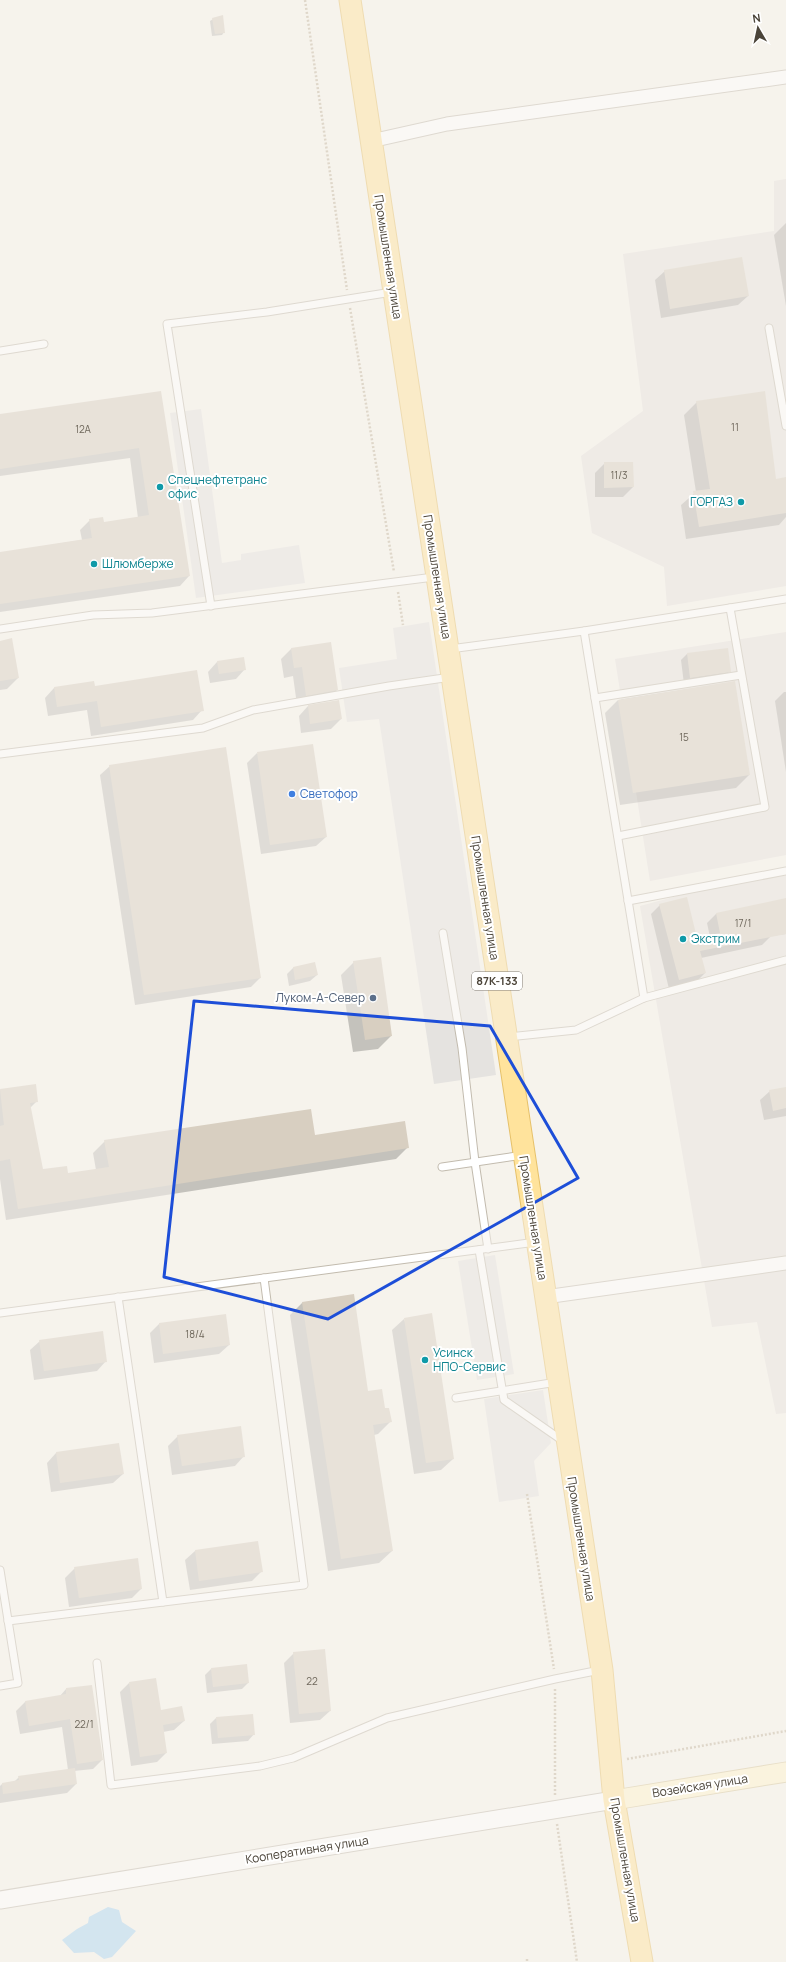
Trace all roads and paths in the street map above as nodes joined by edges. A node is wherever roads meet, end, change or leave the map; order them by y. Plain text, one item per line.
1 (305, 0) edge
2 (350, 0) edge
3 (786, 77) edge
4 (371, 141) junction
5 (394, 292) junction
6 (349, 299) junction
7 (769, 328) dead end
8 (44, 344) dead end
9 (0, 351) edge
10 (786, 426) edge
11 (436, 576) junction
12 (397, 582) junction
13 (786, 599) edge
14 (211, 606) junction
15 (730, 608) junction
16 (403, 625) dead end
17 (0, 629) edge
18 (584, 631) junction
19 (448, 650) junction
20 (742, 675) junction
21 (452, 677) junction
22 (595, 698) junction
23 (0, 754) edge
24 (618, 836) junction
25 (786, 871) edge
26 (628, 901) junction
27 (443, 933) dead end
28 (786, 960) edge
29 (644, 998) junction
30 (506, 1038) junction
31 (523, 1155) junction
32 (475, 1162) junction
33 (442, 1167) dead end
34 (536, 1242) junction
35 (488, 1249) junction
36 (479, 1250) junction
37 (786, 1263) edge
38 (264, 1278) junction
39 (118, 1297) junction
40 (545, 1297) junction
41 (0, 1313) edge
42 (558, 1382) junction
43 (502, 1391) junction
44 (456, 1398) dead end
45 (567, 1444) junction
46 (527, 1494) dead end
47 (0, 1570) edge
48 (163, 1602) junction
49 (8, 1621) junction
50 (98, 1664) dead end
51 (602, 1670) junction
52 (555, 1679) junction
53 (0, 1686) edge
54 (786, 1730) edge
55 (611, 1762) junction
56 (786, 1772) edge
57 (614, 1800) junction
58 (554, 1810) junction
59 (0, 1900) edge
60 (578, 1962) edge
61 (642, 1962) edge

1 - 6 path
2 - 4 main road, Промышленная улица / 87К-133
3 - 4 street
4 - 5 main road, Промышленная улица / 87К-133
5 - 6 lane
5 - 11 main road, Промышленная улица / 87К-133
6 - 12 path
6 - 14 lane
7 - 10 lane
8 - 9 lane
11 - 12 lane
11 - 19 main road, Промышленная улица / 87К-133
12 - 14 lane
12 - 16 path
13 - 15 lane
14 - 17 lane
15 - 18 lane
15 - 20 lane
18 - 19 lane
18 - 22 lane
19 - 21 main road, Промышленная улица / 87К-133
20 - 22 lane
20 - 24 lane
21 - 23 lane
21 - 30 main road, Промышленная улица / 87К-133
22 - 24 lane
24 - 26 lane
25 - 26 lane
26 - 29 lane
27 - 32 lane
28 - 29 lane
29 - 30 lane
30 - 31 main road, Промышленная улица / 87К-133
31 - 32 lane
31 - 34 main road, Промышленная улица / 87К-133
32 - 33 lane
32 - 35 lane
34 - 35 lane
34 - 40 main road, Промышленная улица / 87К-133
35 - 36 lane
36 - 38 lane
36 - 43 lane
37 - 40 street
38 - 39 lane
38 - 48 lane
39 - 41 lane
39 - 48 lane
40 - 42 main road, Промышленная улица / 87К-133
42 - 43 lane
42 - 45 main road, Промышленная улица / 87К-133
43 - 44 lane
43 - 45 lane
45 - 51 main road, Промышленная улица / 87К-133
46 - 52 path
47 - 49 lane
48 - 49 lane
49 - 53 lane
50 - 52 lane
51 - 52 lane
51 - 55 main road, Промышленная улица / 87К-133
52 - 58 path
54 - 55 path
55 - 57 main road, Промышленная улица / 87К-133
56 - 57 main road, Возейская улица
57 - 58 street, Кооперативная улица
57 - 61 main road, Промышленная улица / 87К-133
58 - 59 street, Кооперативная улица
58 - 60 path

